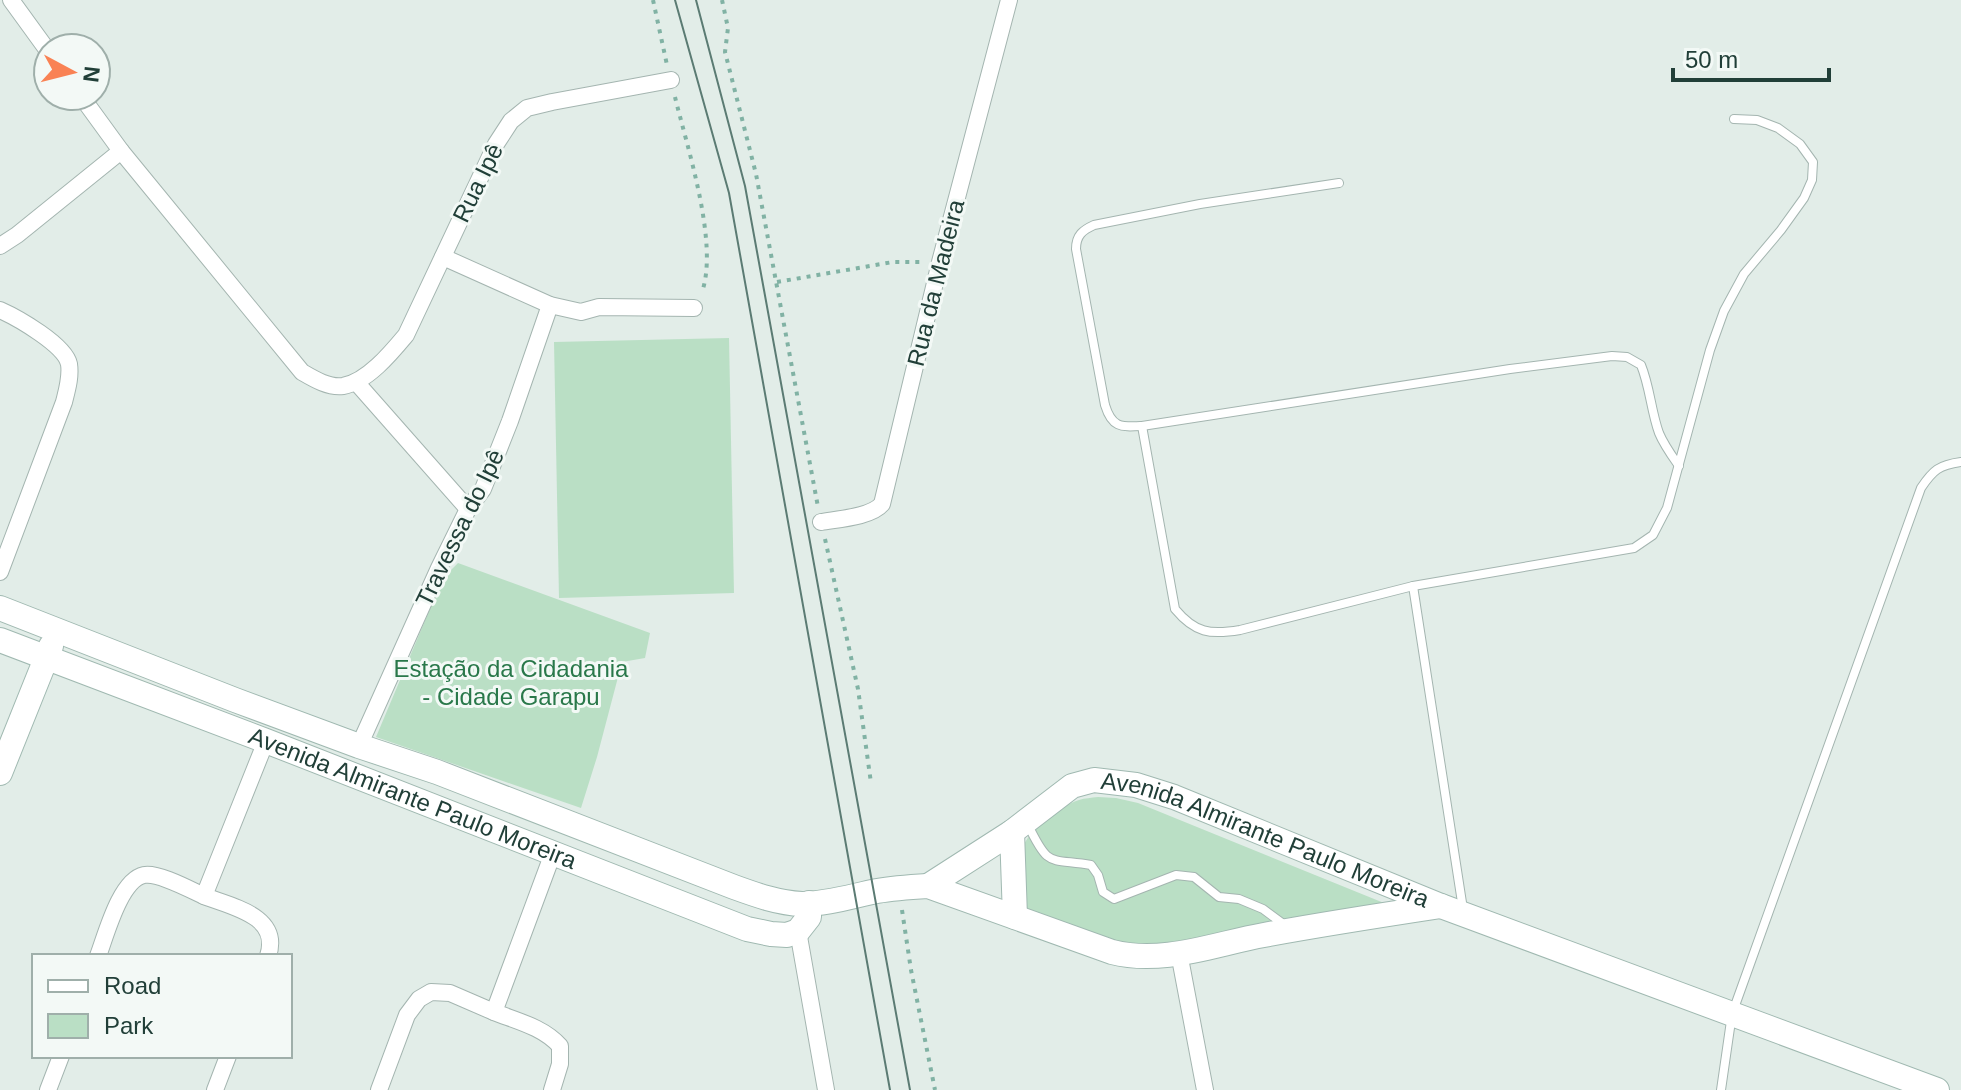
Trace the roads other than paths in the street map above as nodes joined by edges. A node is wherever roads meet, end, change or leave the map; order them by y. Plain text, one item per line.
1 (11, 0) edge
2 (1009, 0) edge
3 (34, 32) edge
4 (671, 80) road end
5 (93, 112) edge
6 (1734, 119) dead end
7 (121, 151) junction
8 (1339, 183) dead end
9 (0, 246) edge
10 (443, 257) junction
11 (550, 305) junction
12 (694, 308) road end
13 (0, 310) edge
14 (356, 382) junction
15 (1142, 426) junction
16 (1961, 462) edge
17 (1679, 466) junction
18 (468, 509) junction
19 (821, 522) road end
20 (0, 572) edge
21 (1413, 586) junction
22 (1, 611) edge
23 (57, 631) junction
24 (0, 640) edge
25 (45, 658) junction
26 (266, 741) junction
27 (359, 746) junction
28 (0, 773) edge
29 (511, 801) junction
30 (1019, 826) junction
31 (501, 832) junction
32 (553, 853) junction
33 (928, 886) junction
34 (204, 896) junction
35 (809, 903) junction
36 (1452, 910) junction
37 (1015, 917) junction
38 (1291, 930) junction
39 (798, 931) junction
40 (1179, 953) junction
41 (99, 954) edge
42 (268, 954) edge
43 (494, 1012) junction
44 (1732, 1014) junction
45 (60, 1058) edge
46 (227, 1058) edge
47 (48, 1090) edge
48 (215, 1090) edge
49 (379, 1090) edge
50 (552, 1090) edge
51 (826, 1090) edge
52 (1205, 1090) edge
53 (1721, 1090) edge
54 (1937, 1090) edge

1 - 3 street
2 - 19 street, Rua da Madeira
4 - 10 street, Rua Ipê
5 - 7 street
6 - 17 lane
7 - 9 street
7 - 14 street
8 - 15 lane
10 - 11 street
10 - 14 street, Rua Ipê
11 - 12 street
11 - 18 street, Travessa do Ipê
13 - 20 street
14 - 18 street
15 - 17 lane
15 - 21 lane
16 - 44 lane
17 - 21 lane
18 - 27 street, Travessa do Ipê
21 - 36 lane
22 - 23 main road, Avenida Almirante Paulo Moreira
23 - 25 main road
23 - 27 main road, Avenida Almirante Paulo Moreira
24 - 25 main road, Avenida Almirante Paulo Moreira
25 - 26 main road, Avenida Almirante Paulo Moreira
25 - 28 main road
26 - 31 main road, Avenida Almirante Paulo Moreira
26 - 34 street
27 - 29 main road, Avenida Almirante Paulo Moreira
29 - 31 main road
29 - 35 main road, Avenida Almirante Paulo Moreira
30 - 33 main road, Avenida Almirante Paulo Moreira
30 - 36 main road, Avenida Almirante Paulo Moreira
30 - 37 main road
30 - 38 lane
31 - 32 main road, Avenida Almirante Paulo Moreira
32 - 39 main road, Avenida Almirante Paulo Moreira
32 - 43 street
33 - 35 main road, Avenida Almirante Paulo Moreira
33 - 37 main road, Avenida Almirante Paulo Moreira
34 - 41 street
34 - 42 street
35 - 39 main road
36 - 38 main road, Avenida Almirante Paulo Moreira
36 - 44 main road, Avenida Almirante Paulo Moreira
37 - 40 main road, Avenida Almirante Paulo Moreira
38 - 40 main road, Avenida Almirante Paulo Moreira
39 - 51 street
40 - 52 street
43 - 49 street
43 - 50 street
44 - 53 lane
44 - 54 main road, Avenida Almirante Paulo Moreira
45 - 47 street
46 - 48 street

